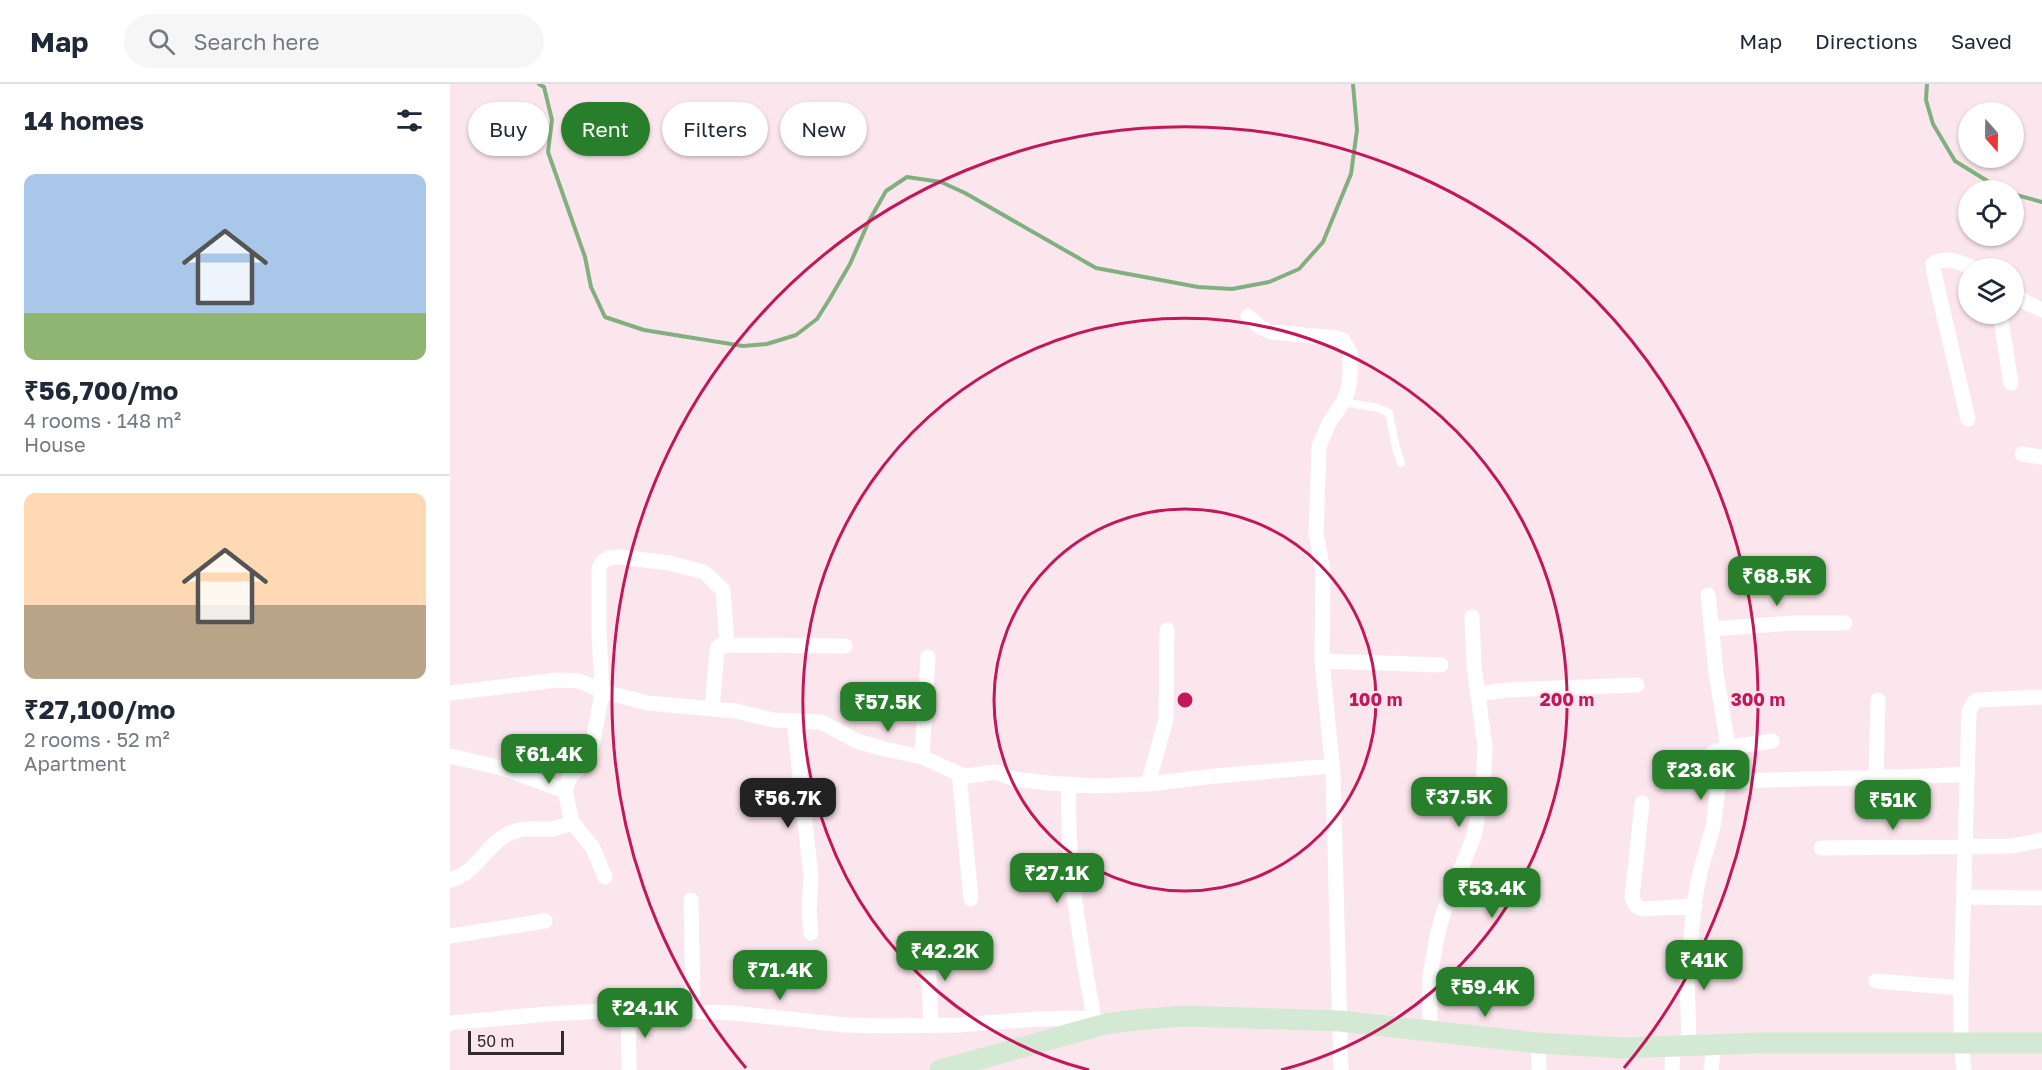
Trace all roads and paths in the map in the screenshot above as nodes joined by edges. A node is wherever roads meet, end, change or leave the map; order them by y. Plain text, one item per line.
1 (1958, 261) edge
2 (2024, 301) edge
3 (2042, 310) edge
4 (1248, 316) dead end
5 (2002, 324) edge
6 (2011, 383) dead end
7 (1343, 402) junction
8 (1968, 419) dead end
9 (2022, 454) dead end
10 (2042, 458) edge
11 (1401, 463) dead end
12 (1708, 595) dead end
13 (1472, 617) dead end
14 (1845, 623) dead end
15 (1711, 629) junction
16 (1167, 630) dead end
17 (727, 644) junction
18 (845, 646) dead end
19 (928, 657) dead end
20 (1322, 662) junction
21 (1441, 665) dead end
22 (1636, 685) dead end
23 (602, 690) junction
24 (450, 693) edge
25 (1478, 694) junction
26 (2042, 696) edge
27 (1878, 700) dead end
28 (712, 709) junction
29 (794, 721) junction
30 (1772, 741) dead end
31 (1728, 747) junction
32 (450, 756) edge
33 (922, 757) junction
34 (1332, 766) junction
35 (958, 774) junction
36 (1968, 774) junction
37 (1876, 778) junction
38 (1717, 782) junction
39 (1069, 784) junction
40 (1148, 784) junction
41 (565, 791) junction
42 (1642, 803) dead end
43 (572, 822) junction
44 (2042, 840) edge
45 (1965, 847) junction
46 (1821, 848) dead end
47 (606, 877) dead end
48 (450, 880) edge
49 (1964, 897) junction
50 (2042, 898) edge
51 (971, 899) dead end
52 (690, 900) dead end
53 (1448, 902) junction
54 (1535, 903) dead end
55 (1695, 906) junction
56 (544, 921) dead end
57 (811, 933) dead end
58 (450, 936) edge
59 (927, 939) dead end
60 (1876, 981) dead end
61 (1961, 988) junction
62 (628, 1009) junction
63 (693, 1011) junction
64 (1340, 1021) junction
65 (1100, 1022) junction
66 (450, 1023) edge
67 (930, 1026) junction
68 (1430, 1031) junction
69 (1961, 1043) junction
70 (2042, 1043) edge
71 (1538, 1044) junction
72 (1714, 1045) junction
73 (1681, 1047) junction
74 (629, 1070) edge
75 (940, 1070) edge
76 (1341, 1070) edge
77 (1539, 1070) edge
78 (1672, 1070) edge
79 (1711, 1070) edge
80 (1964, 1070) edge

1 - 8 street
2 - 3 street
4 - 7 street
5 - 6 street
7 - 11 lane
7 - 20 street
9 - 10 street
12 - 15 street
13 - 25 street
14 - 15 street
15 - 31 street
16 - 40 street
17 - 18 street
17 - 23 street
17 - 28 street
19 - 33 street
20 - 21 street
20 - 34 street
22 - 25 street
23 - 24 street
23 - 28 street
23 - 41 street
25 - 53 street
26 - 36 street
27 - 37 street
28 - 29 street
29 - 33 street
29 - 57 street
30 - 31 street
31 - 38 street
32 - 41 street
33 - 35 street
34 - 40 street
34 - 64 street
35 - 39 street
35 - 51 street
36 - 37 street
36 - 45 street
37 - 38 street
38 - 55 street
39 - 40 street
39 - 65 street
41 - 43 street
42 - 55 street
43 - 47 street
43 - 48 street
44 - 45 street
45 - 46 street
45 - 49 street
49 - 50 street
49 - 61 street
52 - 63 street
53 - 54 street
53 - 68 street
55 - 73 street
56 - 58 street
59 - 67 street
60 - 61 street
61 - 69 street
62 - 63 street
62 - 66 street
62 - 74 street
63 - 67 street
64 - 65 main road
64 - 68 main road
64 - 76 street
65 - 67 street
65 - 75 main road
68 - 71 main road
69 - 70 main road
69 - 72 main road
69 - 80 street
71 - 73 main road
71 - 77 street
72 - 73 main road
72 - 79 street
73 - 78 street

